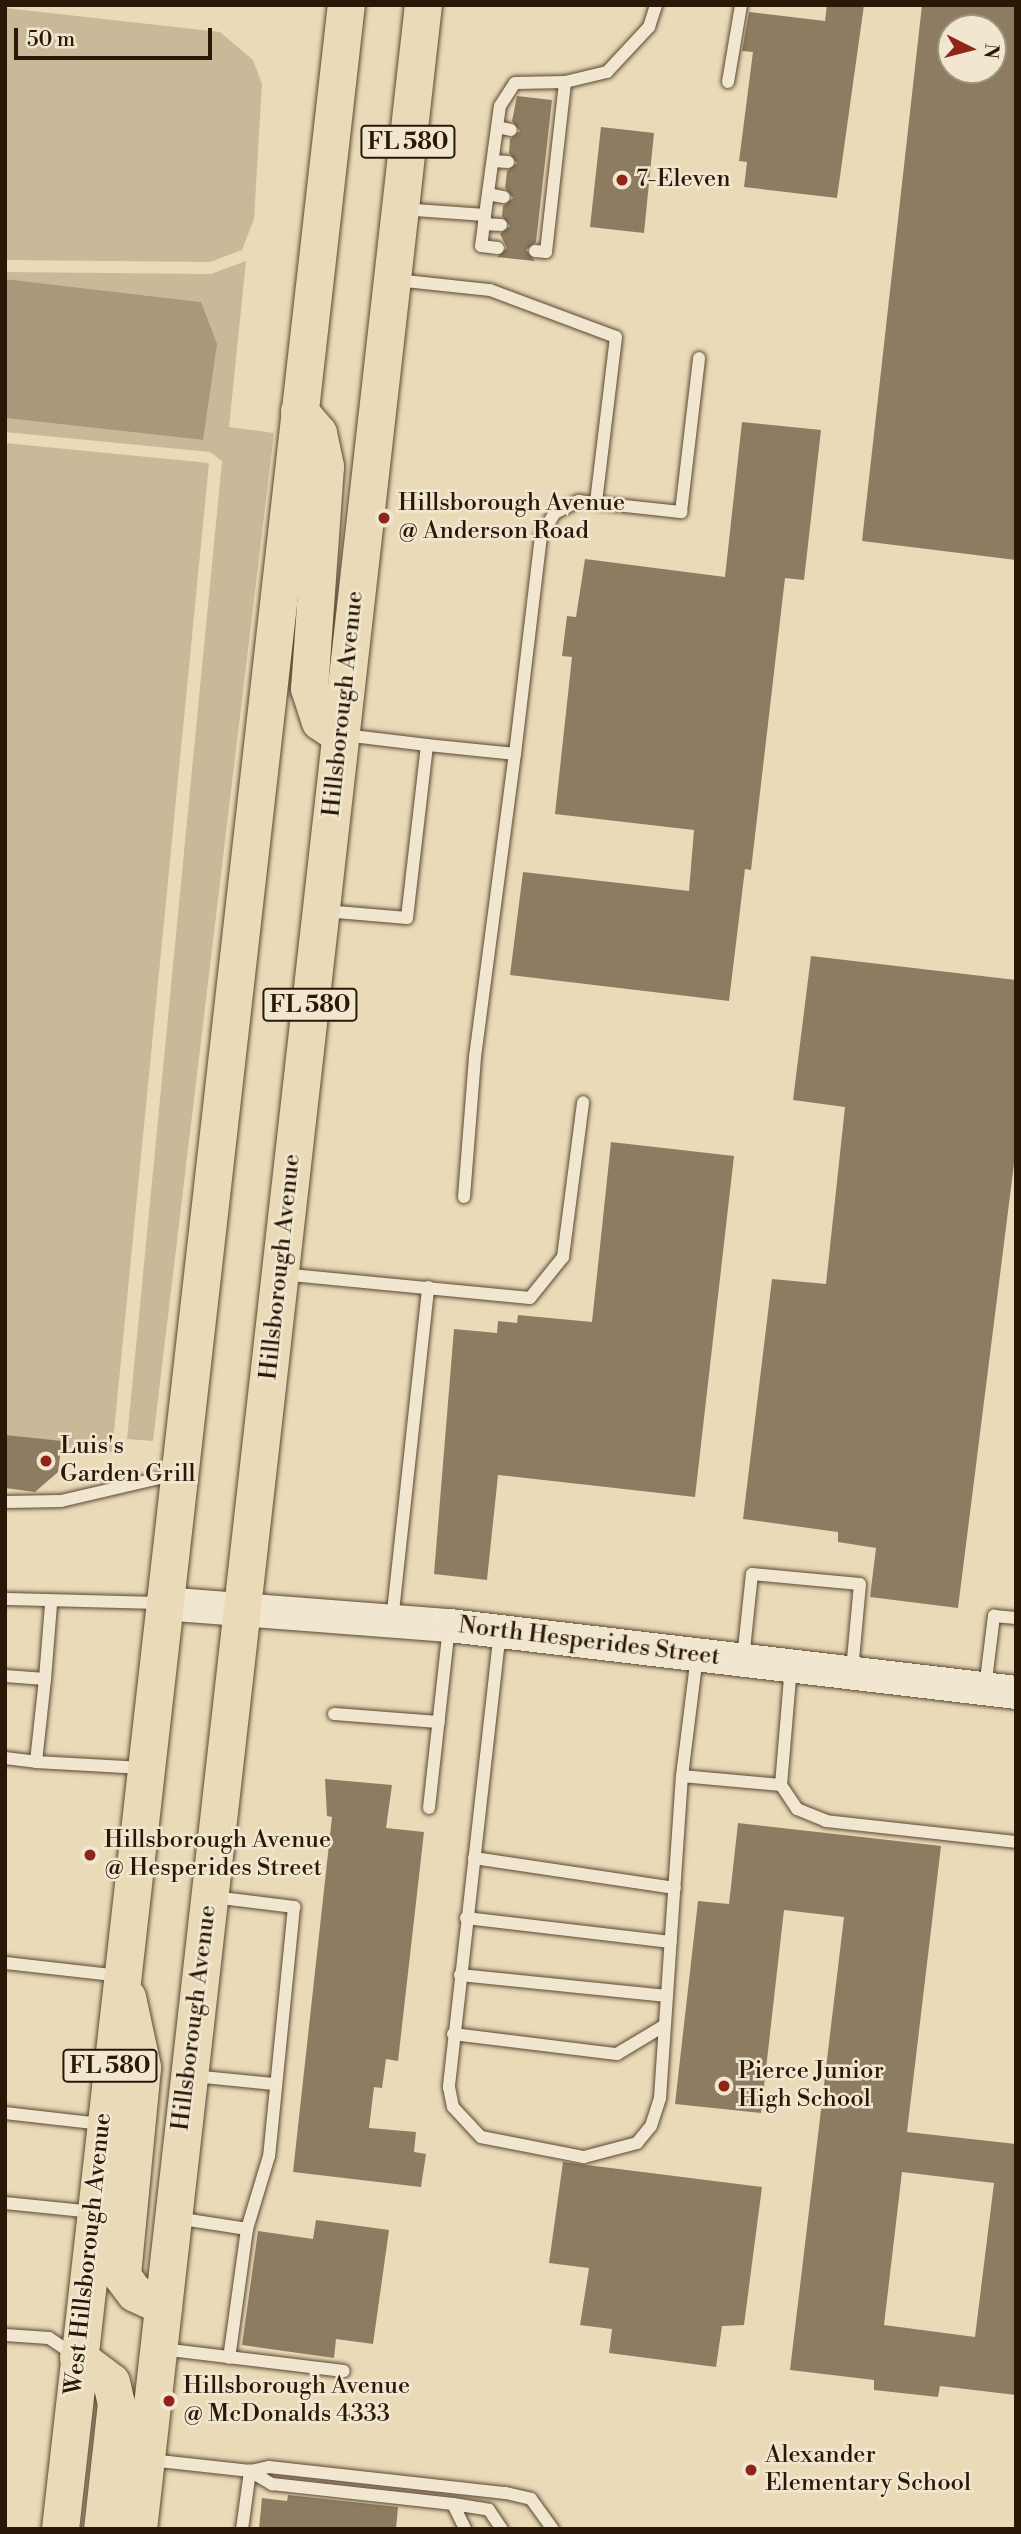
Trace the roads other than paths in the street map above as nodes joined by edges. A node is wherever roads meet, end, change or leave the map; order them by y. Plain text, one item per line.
1 (346, 5) edge
2 (423, 5) edge
3 (656, 5) edge
4 (741, 5) edge
5 (565, 82) junction
6 (728, 82) dead end
7 (497, 127) junction
8 (511, 130) dead end
9 (493, 160) junction
10 (508, 162) dead end
11 (488, 194) junction
12 (504, 197) dead end
13 (400, 209) junction
14 (484, 219) junction
15 (501, 225) dead end
16 (498, 248) dead end
17 (536, 251) dead end
18 (392, 279) junction
19 (699, 358) dead end
20 (299, 411) junction
21 (596, 503) junction
22 (340, 734) junction
23 (427, 745) junction
24 (515, 754) junction
25 (321, 910) junction
26 (583, 1102) dead end
27 (464, 1197) dead end
28 (280, 1274) junction
29 (428, 1287) junction
30 (177, 1474) junction
31 (5, 1502) edge
32 (5, 1599) edge
33 (162, 1603) junction
34 (51, 1604) junction
35 (242, 1609) junction
36 (1016, 1618) edge
37 (391, 1621) junction
38 (449, 1625) junction
39 (500, 1631) junction
40 (697, 1654) junction
41 (743, 1659) junction
42 (791, 1665) junction
43 (852, 1672) junction
44 (5, 1676) edge
45 (45, 1679) junction
46 (1000, 1690) edge
47 (334, 1714) dead end
48 (439, 1722) junction
49 (5, 1758) edge
50 (36, 1762) junction
51 (143, 1768) junction
52 (682, 1776) junction
53 (780, 1785) junction
54 (429, 1808) dead end
55 (1016, 1842) edge
56 (474, 1858) junction
57 (674, 1888) junction
58 (209, 1897) junction
59 (467, 1918) junction
60 (671, 1942) junction
61 (5, 1963) edge
62 (460, 1975) junction
63 (120, 1976) junction
64 (667, 1996) junction
65 (665, 2025) junction
66 (453, 2034) junction
67 (189, 2076) junction
68 (273, 2084) junction
69 (5, 2113) edge
70 (104, 2124) junction
71 (5, 2203) edge
72 (94, 2212) junction
73 (173, 2217) junction
74 (247, 2230) junction
75 (163, 2306) junction
76 (5, 2335) edge
77 (158, 2349) junction
78 (78, 2357) junction
79 (229, 2358) junction
80 (344, 2371) dead end
81 (128, 2458) junction
82 (250, 2471) junction
83 (453, 2504) junction
84 (60, 2529) edge
85 (103, 2529) edge
86 (138, 2529) edge
87 (243, 2529) edge
88 (465, 2529) edge
89 (502, 2529) edge
90 (554, 2529) edge

1 - 20 main road, FL 580
2 - 13 main road, Hillsborough Avenue / FL 580
3 - 5 lane
4 - 6 lane
5 - 7 lane
5 - 17 lane
7 - 8 lane
7 - 9 lane
9 - 10 lane
9 - 11 lane
11 - 12 lane
11 - 14 lane
13 - 14 lane
13 - 18 main road, Hillsborough Avenue / FL 580
14 - 15 lane
14 - 16 lane
18 - 21 lane
18 - 22 main road, Hillsborough Avenue / FL 580
19 - 21 lane
20 - 22 main road
20 - 30 main road, FL 580
21 - 24 lane
22 - 23 lane
22 - 25 main road, Hillsborough Avenue / FL 580
23 - 24 lane
23 - 25 lane
24 - 27 lane
25 - 28 main road, Hillsborough Avenue / FL 580
26 - 29 lane
28 - 29 lane
28 - 35 main road, Hillsborough Avenue / FL 580
29 - 37 lane
30 - 31 lane
30 - 33 main road, FL 580
32 - 34 lane
33 - 34 lane
33 - 35 street, North Hesperides Street
33 - 51 main road, West Hillsborough Avenue / FL 580
34 - 45 lane
35 - 37 street, North Hesperides Street
35 - 58 main road, Hillsborough Avenue / FL 580
36 - 46 lane
37 - 38 street, North Hesperides Street
38 - 39 street, North Hesperides Street
38 - 48 lane
39 - 40 street, North Hesperides Street
39 - 56 lane
40 - 41 street, North Hesperides Street
40 - 52 lane
41 - 42 street, North Hesperides Street
41 - 43 lane
42 - 43 street, North Hesperides Street
42 - 53 lane
43 - 46 street, North Hesperides Street
44 - 45 lane
45 - 50 lane
47 - 48 lane
48 - 54 lane
49 - 50 lane
50 - 51 lane
51 - 63 main road, West Hillsborough Avenue / FL 580
52 - 53 lane
52 - 57 lane
53 - 55 lane
56 - 57 lane
56 - 59 lane
57 - 60 lane
58 - 67 main road, Hillsborough Avenue / FL 580
58 - 68 lane
59 - 60 lane
59 - 62 lane
60 - 64 lane
61 - 63 lane
62 - 64 lane
62 - 66 lane
63 - 70 main road, West Hillsborough Avenue / FL 580
63 - 75 main road
64 - 65 lane
65 - 66 lane
65 - 66 lane
67 - 68 lane
67 - 73 main road, Hillsborough Avenue / FL 580
68 - 74 lane
69 - 70 lane
70 - 72 main road, West Hillsborough Avenue / FL 580
71 - 72 lane
72 - 78 main road, West Hillsborough Avenue / FL 580
73 - 74 lane
73 - 75 main road, Hillsborough Avenue / FL 580
74 - 79 lane
75 - 77 main road, Hillsborough Avenue / FL 580
76 - 78 lane
77 - 79 lane
77 - 81 main road, Hillsborough Avenue / FL 580
78 - 81 main road
78 - 84 main road, West Hillsborough Avenue / FL 580
79 - 80 lane
81 - 82 lane
81 - 85 main road
81 - 86 main road, Hillsborough Avenue / FL 580
82 - 83 lane
82 - 87 lane
82 - 90 lane
83 - 88 lane
83 - 89 lane

